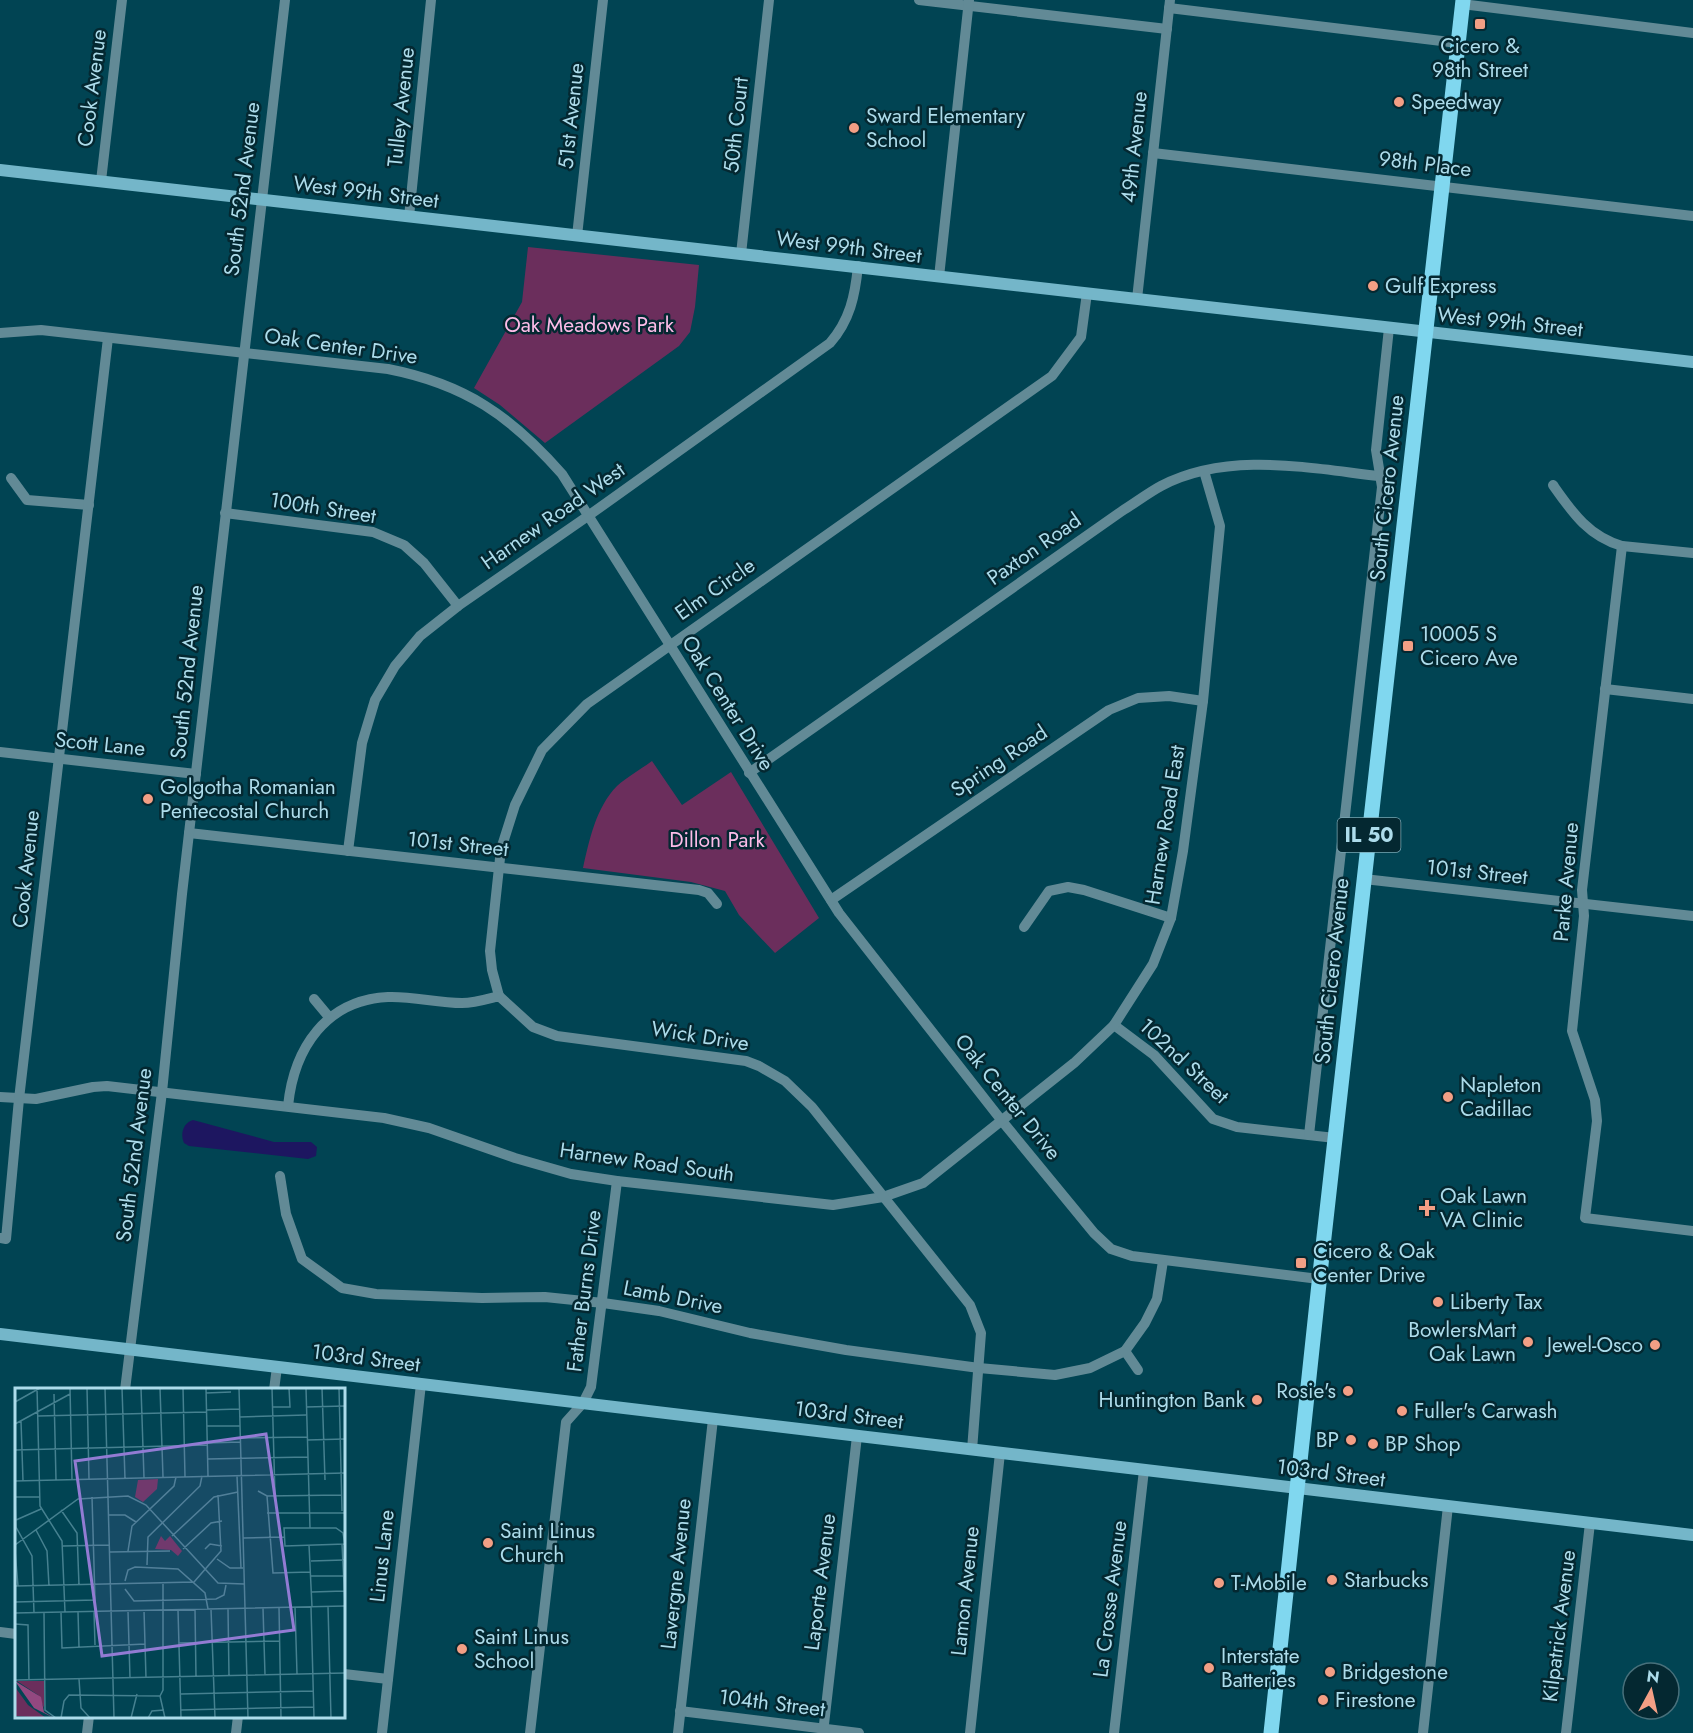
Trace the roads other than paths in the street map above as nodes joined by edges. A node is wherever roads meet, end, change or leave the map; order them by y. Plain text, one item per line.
1 (122, 0) edge
2 (285, 0) edge
3 (431, 0) edge
4 (603, 0) edge
5 (769, 0) edge
6 (919, 0) edge
7 (1463, 2) edge
8 (969, 3) edge
9 (1169, 4) edge
10 (1167, 29) junction
11 (1693, 33) edge
12 (1458, 43) junction
13 (1153, 153) junction
14 (0, 170) edge
15 (101, 181) junction
16 (1442, 186) junction
17 (260, 200) junction
18 (1693, 216) edge
19 (409, 217) junction
20 (577, 236) junction
21 (741, 254) junction
22 (858, 266) junction
23 (939, 277) junction
24 (1087, 293) junction
25 (1137, 299) junction
26 (1389, 328) junction
27 (1426, 332) junction
28 (0, 333) edge
29 (108, 338) junction
30 (243, 352) junction
31 (1693, 362) edge
32 (1204, 471) junction
33 (1379, 476) junction
34 (11, 478) dead end
35 (1553, 485) dead end
36 (89, 505) junction
37 (225, 513) junction
38 (588, 516) junction
39 (1622, 546) junction
40 (1693, 554) edge
41 (458, 606) junction
42 (669, 645) junction
43 (1605, 689) junction
44 (1693, 699) edge
45 (1203, 701) junction
46 (0, 752) edge
47 (58, 759) junction
48 (749, 773) junction
49 (196, 774) junction
50 (189, 833) junction
51 (348, 851) junction
52 (499, 868) junction
53 (1364, 879) junction
54 (831, 900) junction
55 (717, 904) dead end
56 (1583, 904) junction
57 (1693, 916) edge
58 (1171, 918) junction
59 (1024, 927) dead end
60 (499, 996) junction
61 (314, 999) dead end
62 (329, 1017) junction
63 (1114, 1025) junction
64 (162, 1092) junction
65 (0, 1097) edge
66 (19, 1099) junction
67 (288, 1106) junction
68 (1002, 1121) junction
69 (1309, 1135) junction
70 (1335, 1138) junction
71 (280, 1176) dead end
72 (617, 1181) junction
73 (883, 1197) junction
74 (1693, 1232) edge
75 (3, 1238) edge
76 (1163, 1261) junction
77 (1319, 1279) junction
78 (603, 1303) junction
79 (0, 1334) edge
80 (130, 1349) junction
81 (1125, 1351) junction
82 (277, 1367) junction
83 (979, 1368) junction
84 (1138, 1370) dead end
85 (421, 1384) junction
86 (125, 1388) edge
87 (274, 1388) edge
88 (583, 1403) junction
89 (713, 1419) junction
90 (856, 1436) junction
91 (972, 1450) junction
92 (1000, 1453) junction
93 (1144, 1470) junction
94 (1297, 1488) junction
95 (1448, 1506) junction
96 (1590, 1523) junction
97 (1693, 1535) edge
98 (0, 1632) edge
99 (15, 1634) edge
100 (345, 1674) edge
101 (388, 1679) junction
102 (680, 1712) junction
103 (89, 1718) edge
104 (238, 1718) edge
105 (823, 1731) edge
106 (87, 1733) edge
107 (236, 1733) edge
108 (382, 1733) edge
109 (530, 1733) edge
110 (678, 1733) edge
111 (859, 1733) edge
112 (970, 1733) edge
113 (1114, 1733) edge
114 (1271, 1733) edge
115 (1423, 1733) edge
116 (1566, 1733) edge

1 - 15 street, Cook Avenue
2 - 17 street, South 52nd Avenue
3 - 19 street, Tulley Avenue
4 - 20 street, 51st Avenue
5 - 21 street, 50th Court
6 - 8 street
7 - 11 street
7 - 12 main road, South Cicero Avenue / IL 50
8 - 10 street
8 - 23 street
9 - 10 street, 49th Avenue
9 - 12 street
10 - 13 street, 49th Avenue
12 - 16 main road, South Cicero Avenue / IL 50
13 - 16 street, 98th Place
13 - 25 street, 49th Avenue
14 - 15 main road, West 99th Street
15 - 17 main road, West 99th Street
16 - 18 street, 98th Place
16 - 27 main road, South Cicero Avenue / IL 50
17 - 19 main road, West 99th Street
17 - 30 street, South 52nd Avenue
19 - 20 main road, West 99th Street
20 - 21 main road, West 99th Street
21 - 22 main road, West 99th Street
22 - 23 main road, West 99th Street
22 - 38 street, Harnew Road West
23 - 24 main road, West 99th Street
24 - 25 main road, West 99th Street
24 - 42 street, Elm Circle
25 - 26 main road, West 99th Street
26 - 27 main road, West 99th Street
26 - 33 street, South Cicero Avenue
27 - 31 main road, West 99th Street
27 - 53 main road, South Cicero Avenue / IL 50
28 - 29 street, Oak Center Drive
29 - 30 street, Oak Center Drive
29 - 36 street, Cook Avenue
30 - 37 street, South 52nd Avenue
30 - 38 street, Oak Center Drive
32 - 33 street, Paxton Road
32 - 45 street, Harnew Road East
32 - 48 street, Paxton Road
33 - 69 street, South Cicero Avenue
34 - 36 street
35 - 39 street
36 - 47 street, Cook Avenue
37 - 41 street, 100th Street
37 - 49 street, South 52nd Avenue
38 - 41 street, Harnew Road West
38 - 42 street, Oak Center Drive
39 - 40 street
39 - 43 street, Parke Avenue
41 - 51 street, Harnew Road West
42 - 48 street, Oak Center Drive
42 - 52 street, Elm Circle
43 - 44 street
43 - 56 street, Parke Avenue
45 - 54 street, Spring Road
45 - 58 street, Harnew Road East
46 - 47 street, Scott Lane
47 - 49 street, Scott Lane
47 - 66 street, Cook Avenue
48 - 54 street, Oak Center Drive
49 - 50 street, South 52nd Avenue
50 - 51 street, 101st Street
50 - 64 street, South 52nd Avenue
51 - 52 street, 101st Street
52 - 55 street, 101st Street
52 - 60 street, Elm Circle
53 - 56 street, 101st Street
53 - 70 main road, South Cicero Avenue / IL 50
54 - 68 street, Oak Center Drive
56 - 57 street, 101st Street
56 - 74 street, Parke Avenue
58 - 59 street
58 - 63 street, Harnew Road East
60 - 62 street
60 - 73 street, Wick Drive
61 - 62 street
62 - 67 street
63 - 68 street, Harnew Road East
63 - 69 street, 102nd Street
64 - 66 street
64 - 67 street, Harnew Road South
64 - 80 street, South 52nd Avenue
65 - 66 street
66 - 75 street, Cook Avenue
67 - 72 street, Harnew Road South
68 - 73 street, Harnew Road South
68 - 76 street, Oak Center Drive
69 - 70 street, 102nd Street
70 - 77 main road, South Cicero Avenue / IL 50
71 - 78 street, Lamb Drive
72 - 73 street, Harnew Road South
72 - 78 street, Father Burns Drive
73 - 83 street, Wick Drive
76 - 77 street, Oak Center Drive
76 - 81 street, Lamb Drive
77 - 94 main road, South Cicero Avenue / IL 50
78 - 83 street, Lamb Drive
78 - 88 street, Father Burns Drive
79 - 80 main road, 103rd Street
80 - 82 main road, 103rd Street
80 - 86 street, South 52nd Avenue
81 - 83 street, Lamb Drive
81 - 84 street
82 - 85 main road, 103rd Street
82 - 87 street
83 - 91 street, Wick Drive
85 - 88 main road, 103rd Street
85 - 101 street, Linus Lane
88 - 89 main road, 103rd Street
88 - 109 street, Father Burns Drive
89 - 90 main road, 103rd Street
89 - 102 street, Lavergne Avenue
90 - 91 main road, 103rd Street
90 - 105 street, Laporte Avenue
91 - 92 main road, 103rd Street
92 - 93 main road, 103rd Street
92 - 112 street, Lamon Avenue
93 - 94 main road, 103rd Street
93 - 113 street, La Crosse Avenue
94 - 95 main road, 103rd Street
94 - 114 main road, South Cicero Avenue / IL 50
95 - 96 main road, 103rd Street
95 - 115 street
96 - 97 main road, 103rd Street
96 - 116 street, Kilpatrick Avenue
98 - 99 street
100 - 101 street
101 - 108 street, Linus Lane
102 - 105 street, 104th Street
102 - 110 street, Lavergne Avenue
103 - 106 street
104 - 107 street
105 - 111 street, 104th Street

